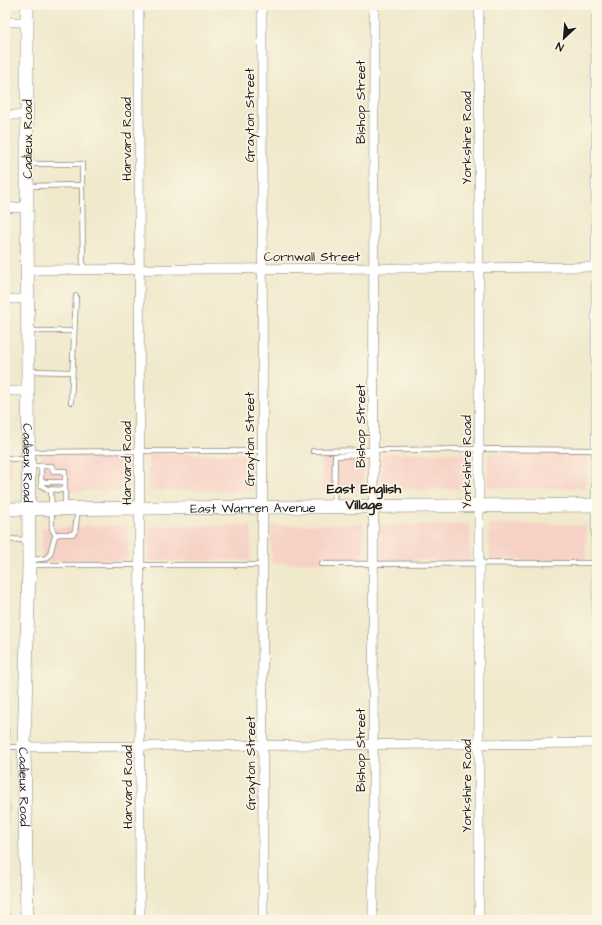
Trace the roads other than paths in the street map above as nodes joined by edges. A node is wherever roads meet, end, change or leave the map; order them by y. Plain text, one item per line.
1 (27, 5) edge
2 (139, 5) edge
3 (262, 5) edge
4 (374, 5) edge
5 (480, 5) edge
6 (596, 5) edge
7 (5, 22) edge
8 (27, 22) junction
9 (5, 115) edge
10 (27, 115) junction
11 (27, 164) junction
12 (82, 185) junction
13 (27, 186) junction
14 (26, 207) junction
15 (5, 208) edge
16 (597, 267) edge
17 (373, 268) junction
18 (479, 268) junction
19 (262, 269) junction
20 (27, 270) junction
21 (83, 270) junction
22 (139, 270) junction
23 (76, 296) dead end
24 (5, 299) edge
25 (27, 299) junction
26 (27, 331) junction
27 (74, 331) junction
28 (28, 371) junction
29 (72, 372) junction
30 (5, 391) edge
31 (28, 391) junction
32 (71, 402) dead end
33 (479, 449) junction
34 (596, 450) edge
35 (139, 451) junction
36 (262, 451) junction
37 (314, 451) dead end
38 (373, 452) junction
39 (5, 458) edge
40 (31, 461) junction
41 (53, 471) junction
42 (53, 482) junction
43 (65, 482) junction
44 (37, 484) junction
45 (51, 489) junction
46 (65, 490) junction
47 (597, 505) edge
48 (373, 506) junction
49 (479, 506) junction
50 (262, 507) junction
51 (334, 507) junction
52 (29, 508) junction
53 (52, 508) junction
54 (65, 508) junction
55 (78, 508) junction
56 (140, 508) junction
57 (5, 509) edge
58 (56, 535) junction
59 (5, 539) edge
60 (29, 540) junction
61 (29, 562) junction
62 (597, 563) edge
63 (321, 564) dead end
64 (373, 564) junction
65 (479, 564) junction
66 (140, 565) junction
67 (262, 565) junction
68 (597, 614) edge
69 (372, 744) junction
70 (479, 744) junction
71 (597, 744) edge
72 (263, 745) junction
73 (140, 746) junction
74 (5, 747) edge
75 (24, 747) junction
76 (27, 920) edge
77 (140, 920) edge
78 (263, 920) edge
79 (373, 920) edge
80 (479, 920) edge

1 - 8 street, Cadieux Road
2 - 22 street, Harvard Road
3 - 19 street, Grayton Street
4 - 17 street, Bishop Street
5 - 18 street, Yorkshire Road
6 - 16 street
7 - 8 street
8 - 10 street, Cadieux Road
9 - 10 street
10 - 11 street, Cadieux Road
11 - 12 lane
11 - 13 street, Cadieux Road
12 - 13 lane
12 - 21 lane
13 - 14 street, Cadieux Road
14 - 15 street
14 - 20 street, Cadieux Road
16 - 18 street, Cornwall Street
16 - 34 street
17 - 18 street, Cornwall Street
17 - 19 street, Cornwall Street
17 - 38 street, Bishop Street
18 - 33 street, Yorkshire Road
19 - 22 street, Cornwall Street
19 - 36 street, Grayton Street
20 - 21 street, Cornwall Street
20 - 25 street, Cadieux Road
21 - 22 street, Cornwall Street
22 - 35 street, Harvard Road
23 - 27 lane
24 - 25 street
25 - 26 street, Cadieux Road
26 - 27 lane
26 - 28 street, Cadieux Road
27 - 29 lane
28 - 29 lane
28 - 31 street, Cadieux Road
29 - 32 lane
30 - 31 street
31 - 40 street, Cadieux Road
33 - 34 lane
33 - 38 lane
33 - 49 street, Yorkshire Road
34 - 47 street
35 - 36 lane
35 - 40 lane
35 - 56 street, Harvard Road
36 - 50 street, Grayton Street
37 - 38 lane
38 - 48 street, Bishop Street
38 - 51 lane
39 - 40 lane
40 - 41 lane
40 - 44 street, Cadieux Road
41 - 42 lane
41 - 43 lane
42 - 43 lane
42 - 44 lane
43 - 46 lane
44 - 45 lane
44 - 52 street, Cadieux Road
45 - 46 lane
45 - 53 lane
46 - 54 lane
47 - 49 street, East Warren Avenue
47 - 62 street
48 - 49 street, East Warren Avenue
48 - 51 street, East Warren Avenue
48 - 64 street, Bishop Street
49 - 65 street, Yorkshire Road
50 - 51 street, East Warren Avenue
50 - 56 street, East Warren Avenue
50 - 67 street, Grayton Street
52 - 53 street, East Warren Avenue
52 - 57 street, East Warren Avenue
52 - 60 street, Cadieux Road
53 - 54 street, East Warren Avenue
53 - 58 lane
54 - 55 street, East Warren Avenue
55 - 56 street, East Warren Avenue
55 - 58 lane
56 - 66 street, Harvard Road
58 - 61 lane
59 - 60 lane
60 - 61 street, Cadieux Road
61 - 66 lane
61 - 75 street, Cadieux Road
62 - 65 lane
62 - 68 street
63 - 64 lane
64 - 65 lane
64 - 69 street, Bishop Street
65 - 70 street, Yorkshire Road
66 - 67 lane
66 - 73 street, Harvard Road
67 - 72 street, Grayton Street
69 - 70 street
69 - 72 street
69 - 79 street, Bishop Street
70 - 71 street
70 - 80 street, Yorkshire Road
72 - 73 street
72 - 78 street, Grayton Street
73 - 75 street
73 - 77 street, Harvard Road
74 - 75 lane
75 - 76 street, Cadieux Road

